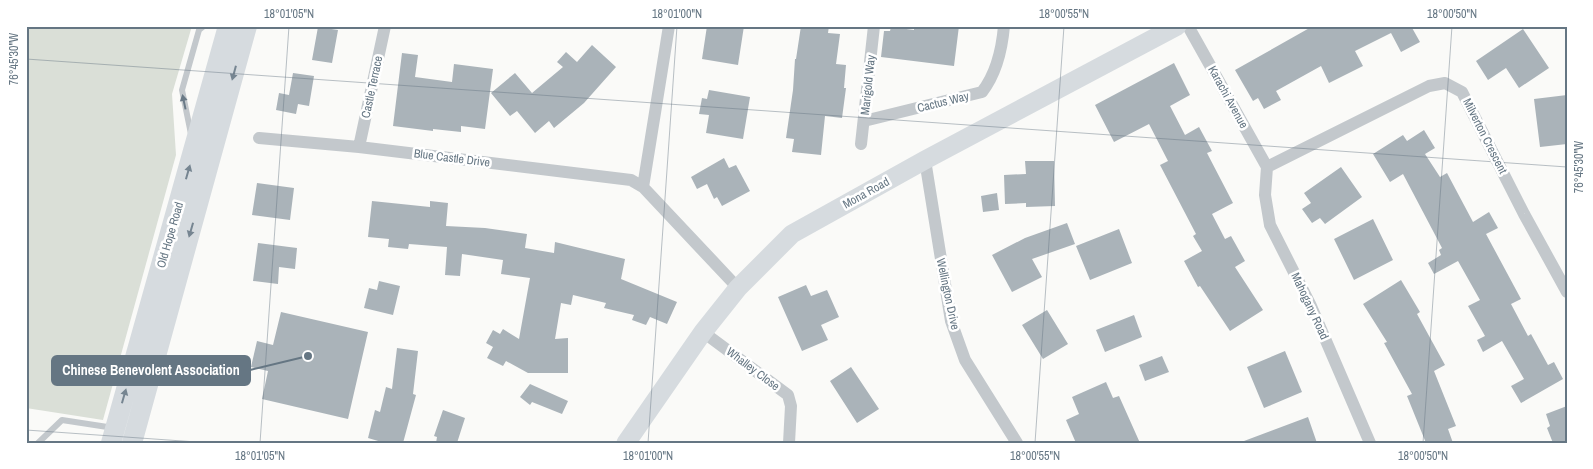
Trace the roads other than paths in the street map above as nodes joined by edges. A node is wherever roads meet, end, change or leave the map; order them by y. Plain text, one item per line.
1 (204, 26) edge
2 (228, 26) edge
3 (248, 26) edge
4 (386, 26) edge
5 (669, 26) edge
6 (874, 26) edge
7 (1004, 26) edge
8 (1177, 26) edge
9 (1188, 26) edge
10 (864, 121) junction
11 (259, 138) dead end
12 (860, 144) dead end
13 (359, 147) junction
14 (194, 150) junction
15 (925, 160) junction
16 (1267, 167) junction
17 (643, 187) junction
18 (738, 288) junction
19 (1567, 292) edge
20 (704, 332) junction
21 (113, 435) edge
22 (38, 443) edge
23 (132, 443) edge
24 (626, 443) edge
25 (789, 443) edge
26 (1017, 443) edge
27 (1370, 443) edge

14 -> 1 lane
2 - 14 main road, Old Hope Road
3 -> 23 main road, Old Hope Road
4 - 13 street, Castle Terrace
5 - 17 street
6 - 10 street, Marigold Way
7 - 10 street, Cactus Way
8 - 15 street, Mona Road
9 - 16 street, Karachi Avenue
10 - 12 street, Marigold Way
11 - 13 street, Blue Castle Drive
13 - 17 street, Blue Castle Drive
21 -> 14 main road, Old Hope Road
15 - 18 street, Mona Road
15 - 26 street, Wellington Drive
16 - 19 street, Milverton Crescent
16 - 27 street, Mahogany Road
17 - 18 street, Blue Castle Drive
18 - 20 street, Mona Road
20 - 24 street, Mona Road
20 - 25 street, Whalley Close
21 - 22 lane

